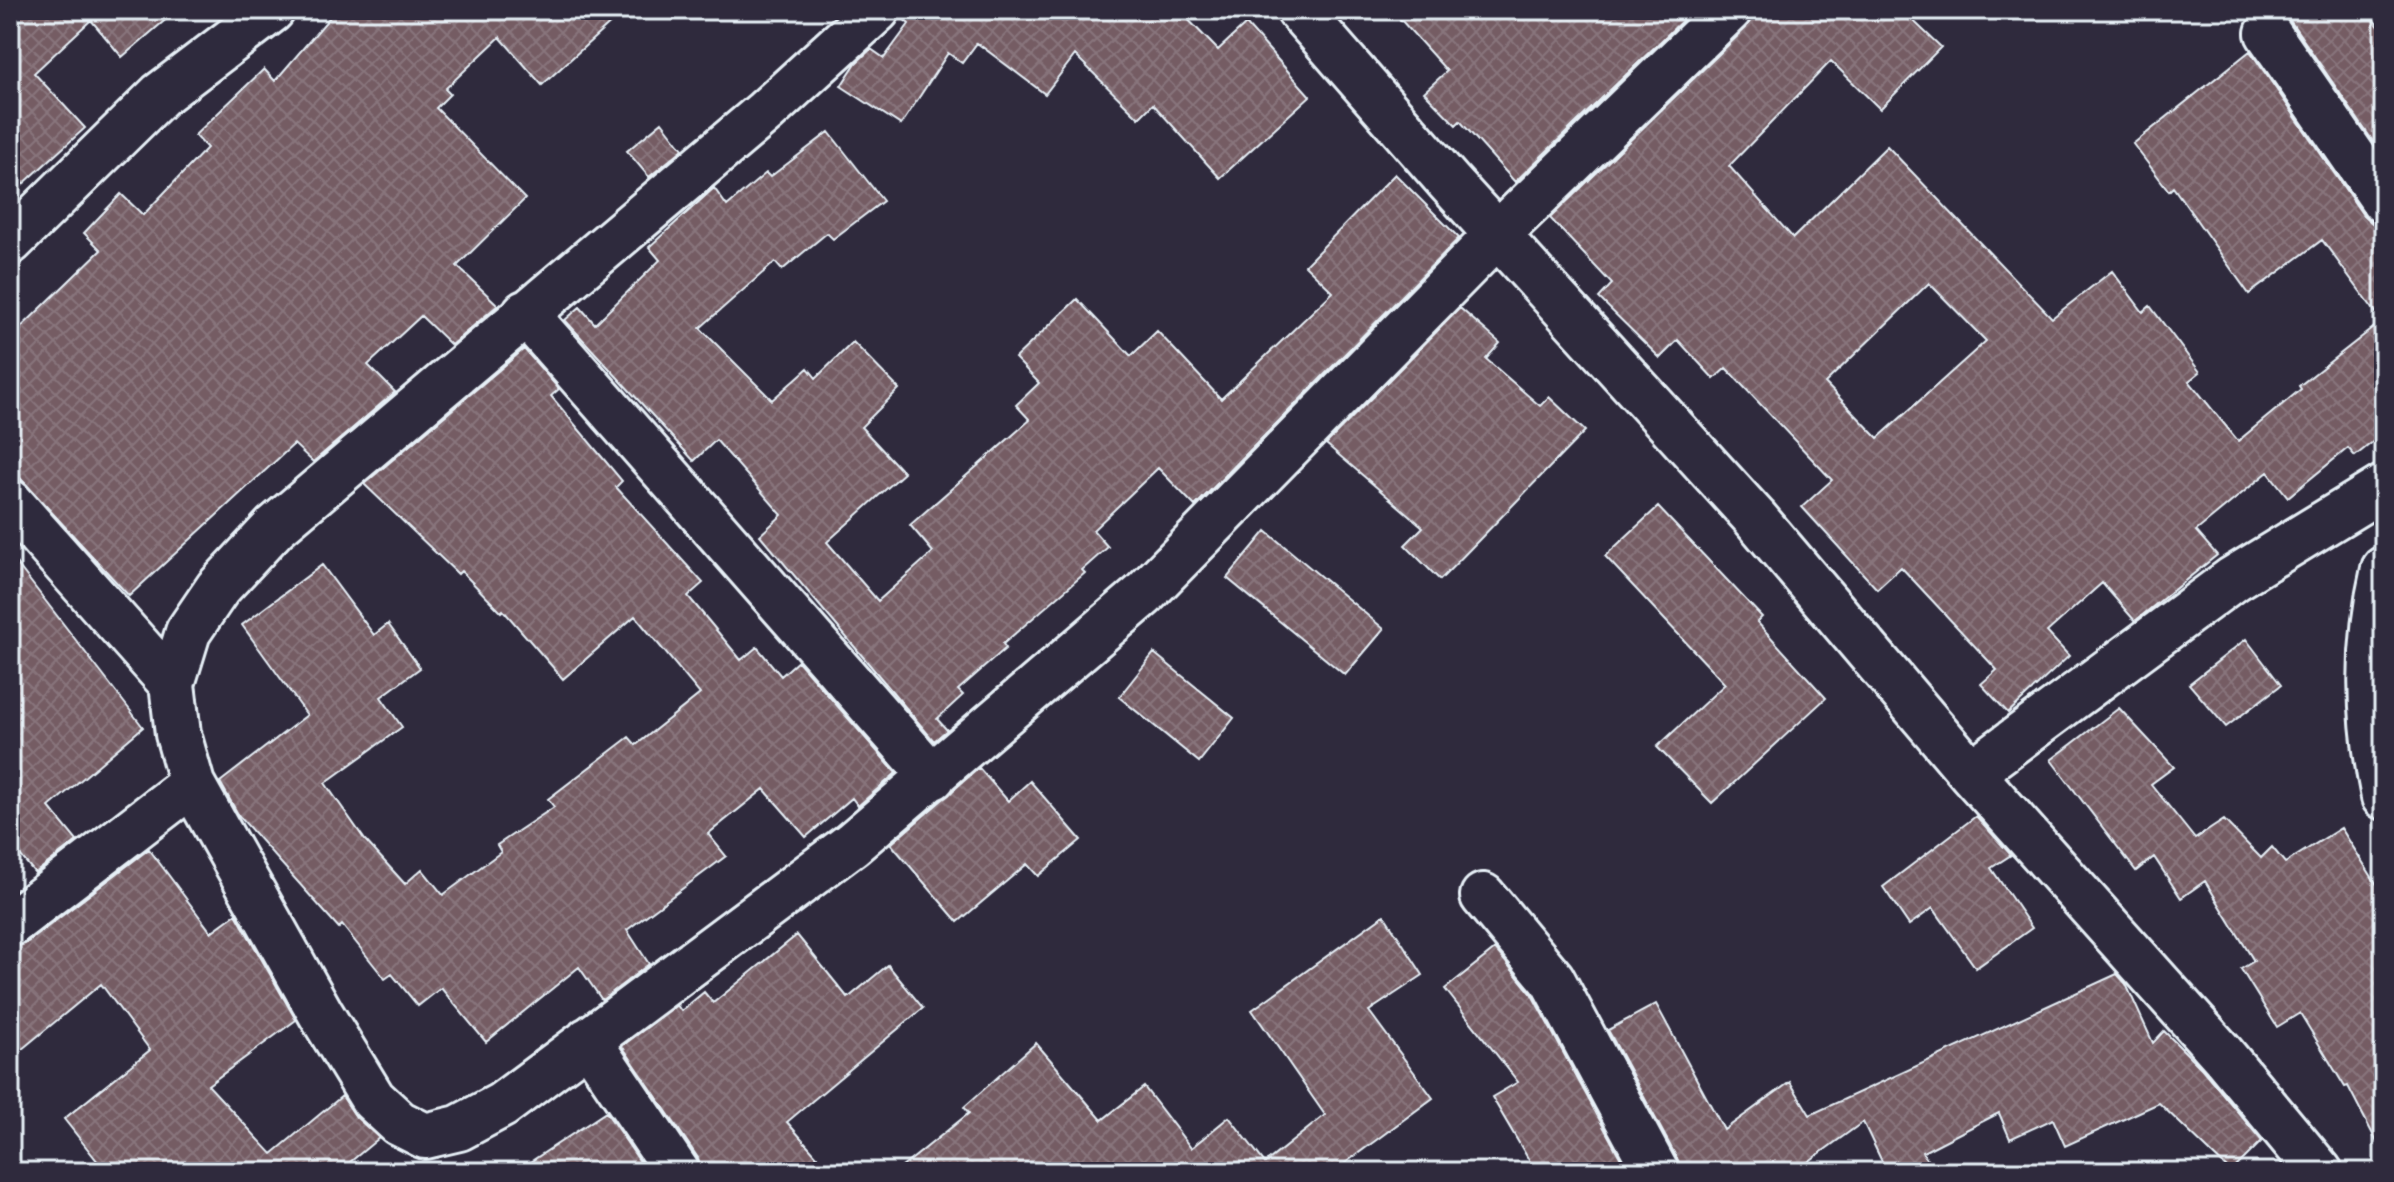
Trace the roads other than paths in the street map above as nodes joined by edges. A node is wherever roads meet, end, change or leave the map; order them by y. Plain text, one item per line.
1 (272, 10) edge
2 (877, 10) edge
3 (1299, 10) edge
4 (1729, 10) edge
5 (2268, 33) dead end
6 (2384, 201) edge
7 (1499, 233) junction
8 (10, 242) edge
9 (525, 313) junction
10 (2384, 487) edge
11 (10, 502) edge
12 (2384, 569) edge
13 (172, 684) junction
14 (1971, 773) junction
15 (933, 777) junction
16 (192, 784) junction
17 (2384, 797) edge
18 (1483, 896) dead end
19 (10, 924) edge
20 (588, 1040) junction
21 (677, 1172) edge
22 (1656, 1172) edge
23 (2320, 1172) edge

1 - 8 street
2 - 9 street
3 - 7 street
4 - 7 street
5 - 6 street
7 - 14 street
7 - 15 street
9 - 13 street
9 - 15 street
10 - 14 street
11 - 13 street
12 - 17 street
13 - 16 street
14 - 23 street
15 - 20 street
16 - 19 street
16 - 20 street
18 - 22 street
20 - 21 street

